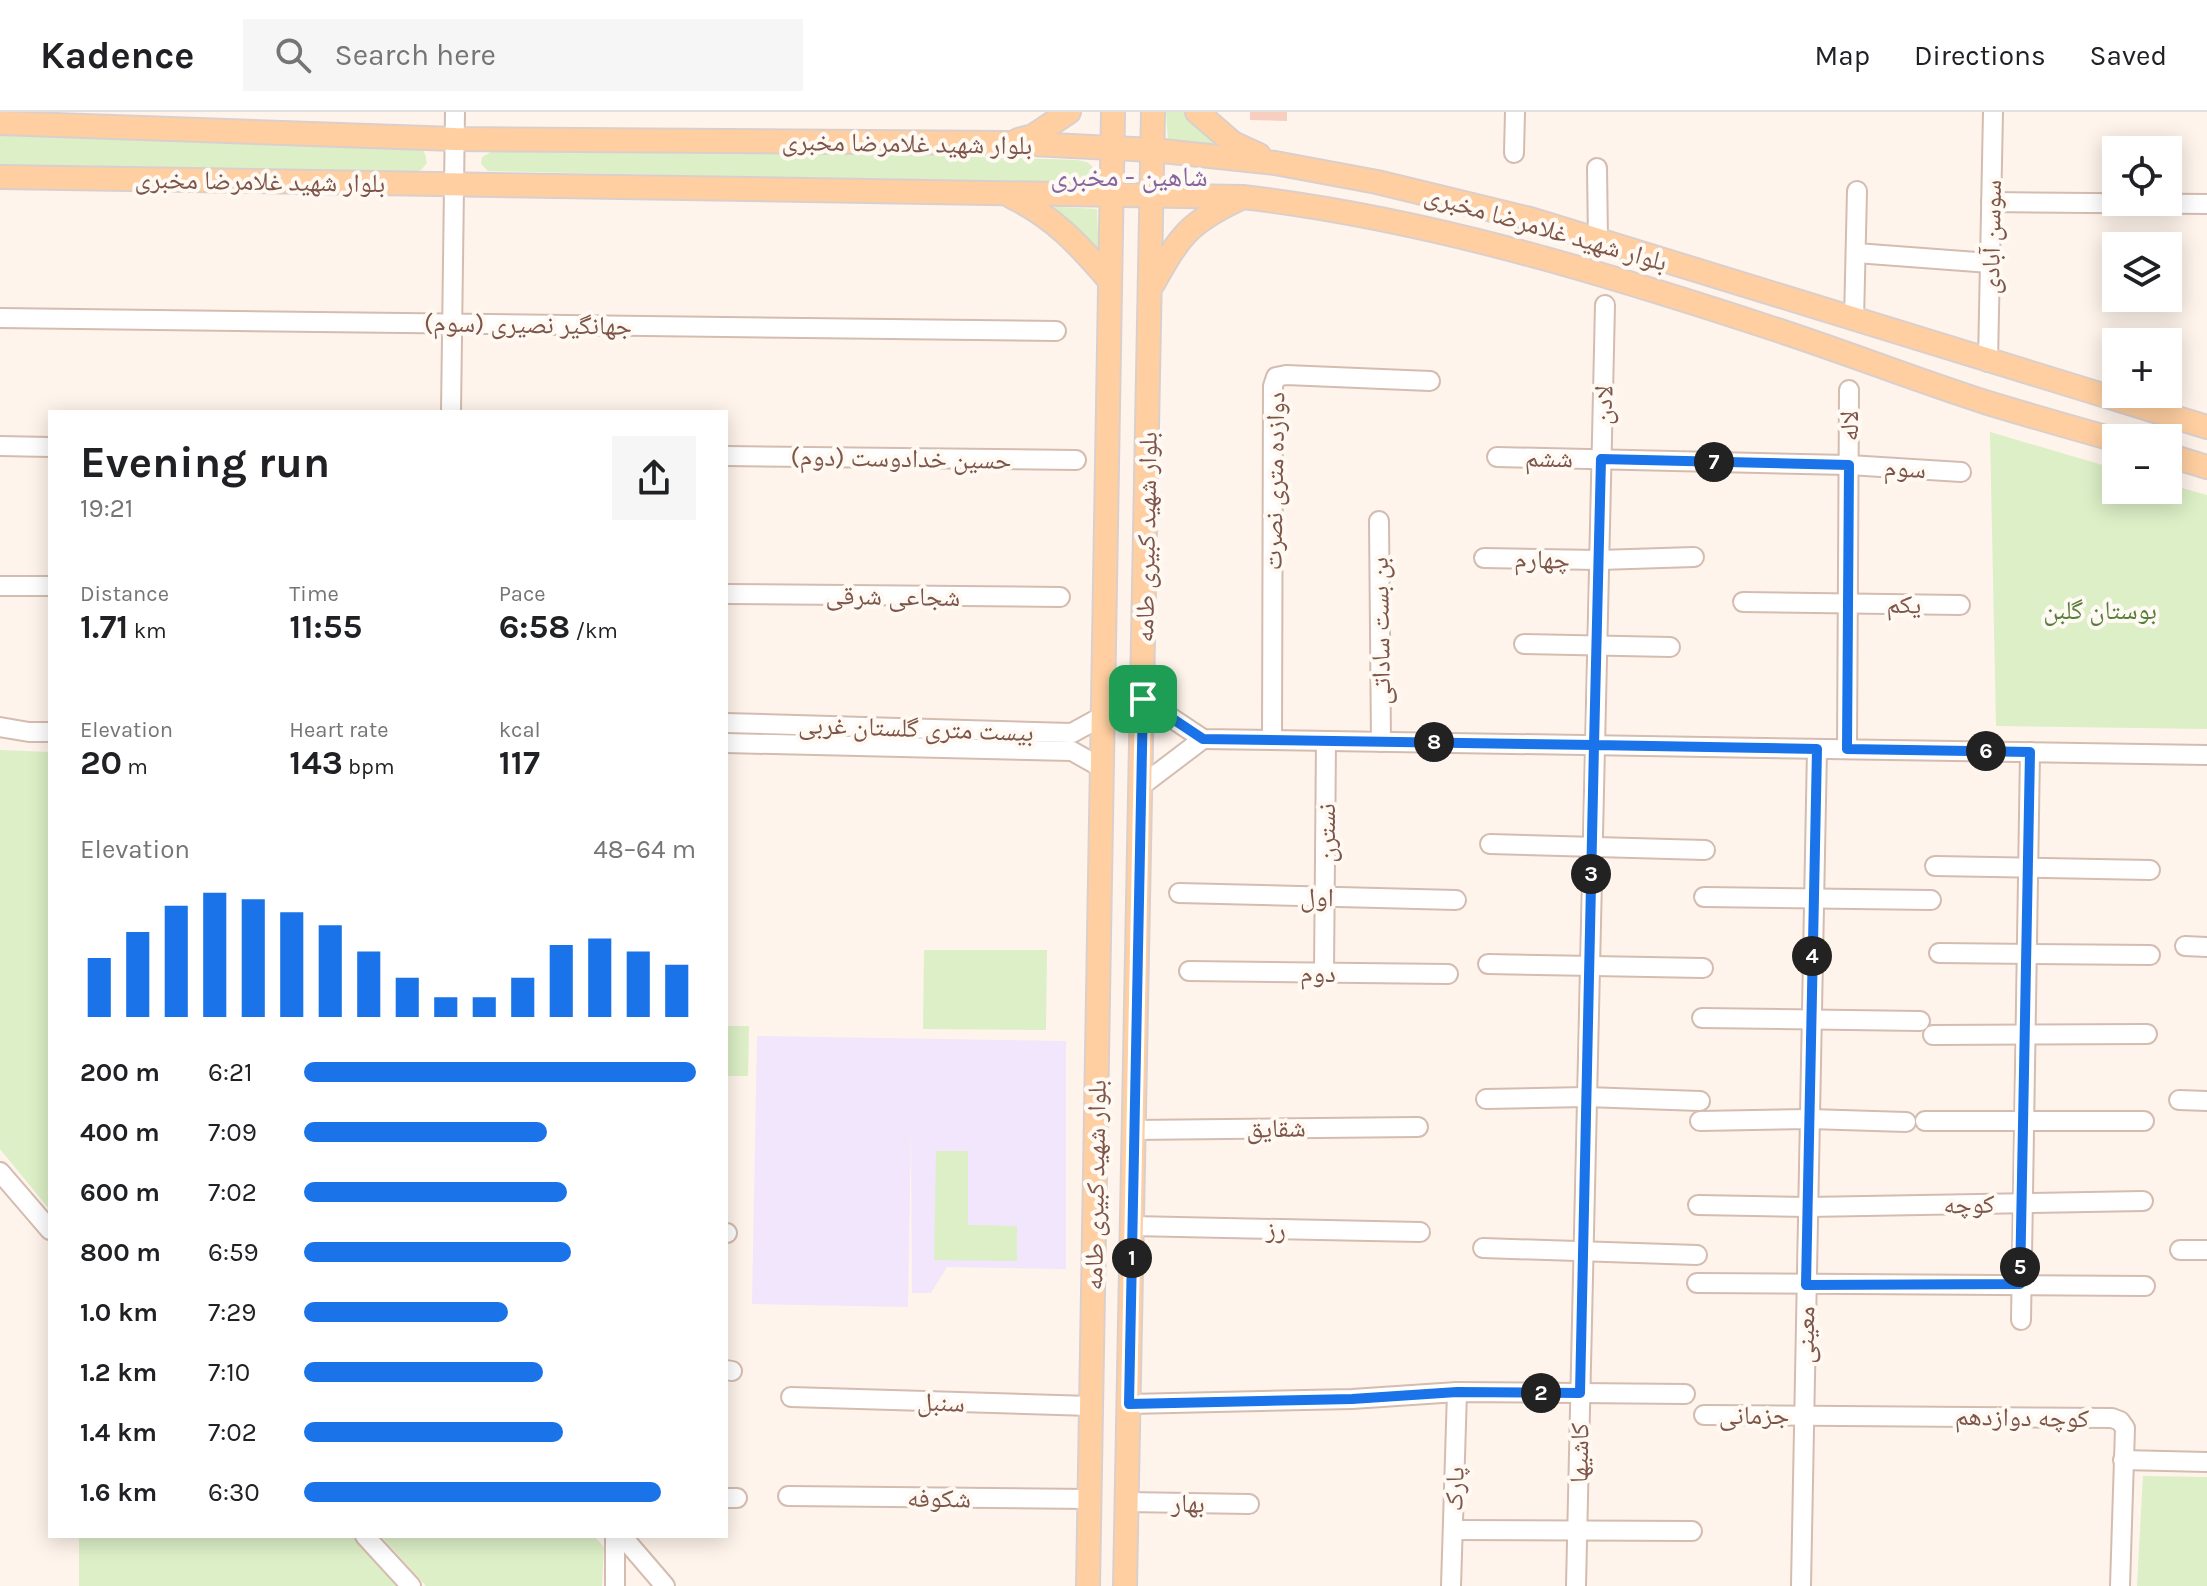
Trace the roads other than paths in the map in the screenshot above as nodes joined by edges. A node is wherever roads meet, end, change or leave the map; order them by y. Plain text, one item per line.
1 (455, 112) edge
2 (1069, 112) edge
3 (1113, 112) edge
4 (1153, 112) edge
5 (1197, 112) edge
6 (1515, 112) edge
7 (1993, 112) edge
8 (0, 123) edge
9 (455, 139) junction
10 (1009, 143) junction
11 (1112, 148) junction
12 (1153, 150) junction
13 (1514, 153) dead end
14 (1275, 163) junction
15 (1597, 168) dead end
16 (0, 177) edge
17 (454, 185) junction
18 (1857, 191) dead end
19 (1007, 195) junction
20 (1112, 195) junction
21 (1152, 196) junction
22 (1243, 197) junction
23 (1991, 202) junction
24 (2207, 204) edge
25 (1598, 240) junction
26 (1856, 253) junction
27 (1990, 263) junction
28 (1110, 281) junction
29 (1150, 289) junction
30 (1605, 305) dead end
31 (0, 318) edge
32 (1854, 320) junction
33 (453, 323) junction
34 (1056, 331) dead end
35 (1988, 362) junction
36 (1430, 381) dead end
37 (1849, 390) dead end
38 (451, 410) edge
39 (2207, 427) edge
40 (2102, 436) edge
41 (0, 446) edge
42 (48, 447) edge
43 (728, 456) edge
44 (1497, 457) dead end
45 (1601, 459) junction
46 (2182, 459) edge
47 (1076, 460) dead end
48 (1849, 465) junction
49 (2207, 467) edge
50 (1961, 472) dead end
51 (1379, 521) dead end
52 (1694, 557) dead end
53 (1484, 558) dead end
54 (1599, 560) junction
55 (0, 586) edge
56 (48, 586) edge
57 (728, 594) edge
58 (1060, 597) dead end
59 (1743, 602) dead end
60 (1848, 603) junction
61 (1960, 605) dead end
62 (1524, 644) dead end
63 (1596, 645) junction
64 (1670, 647) dead end
65 (1143, 699) junction
66 (1103, 716) junction
67 (728, 723) edge
68 (0, 727) edge
69 (29, 732) junction
70 (48, 732) edge
71 (1203, 739) junction
72 (0, 740) edge
73 (1272, 740) junction
74 (1326, 741) junction
75 (1381, 742) junction
76 (728, 743) edge
77 (1594, 745) junction
78 (1817, 749) junction
79 (1847, 749) junction
80 (2030, 752) junction
81 (2207, 755) edge
82 (1102, 768) junction
83 (1141, 786) junction
84 (1490, 844) dead end
85 (1592, 847) junction
86 (1705, 850) dead end
87 (1935, 866) dead end
88 (2028, 868) junction
89 (2150, 870) dead end
90 (1179, 893) dead end
91 (1325, 897) junction
92 (1704, 897) dead end
93 (1814, 899) junction
94 (1456, 900) dead end
95 (1931, 900) dead end
96 (2185, 946) dead end
97 (2207, 947) edge
98 (1939, 953) dead end
99 (2026, 954) junction
100 (2150, 955) dead end
101 (1488, 964) dead end
102 (1589, 965) junction
103 (1703, 968) dead end
104 (1189, 971) dead end
105 (1324, 973) junction
106 (1448, 974) dead end
107 (1702, 1018) dead end
108 (1811, 1021) junction
109 (1920, 1021) dead end
110 (2147, 1034) dead end
111 (1933, 1035) dead end
112 (2024, 1035) junction
113 (1586, 1097) junction
114 (1486, 1099) dead end
115 (2179, 1100) dead end
116 (1700, 1101) dead end
117 (2207, 1101) edge
118 (1810, 1119) junction
119 (2023, 1119) junction
120 (1700, 1121) dead end
121 (1925, 1121) dead end
122 (2144, 1121) dead end
123 (1906, 1122) dead end
124 (1418, 1127) dead end
125 (1134, 1130) junction
126 (0, 1172) edge
127 (2143, 1201) dead end
128 (2021, 1203) junction
129 (1698, 1205) dead end
130 (1808, 1207) junction
131 (1132, 1226) junction
132 (48, 1228) edge
133 (1420, 1232) dead end
134 (1483, 1248) dead end
135 (2180, 1250) dead end
136 (2207, 1250) edge
137 (1583, 1251) junction
138 (1697, 1255) dead end
139 (1697, 1283) dead end
140 (2020, 1284) junction
141 (1806, 1285) junction
142 (2145, 1286) dead end
143 (2021, 1320) dead end
144 (1457, 1392) junction
145 (1580, 1393) junction
146 (1685, 1394) dead end
147 (791, 1397) dead end
148 (1129, 1404) junction
149 (1091, 1406) junction
150 (1804, 1414) junction
151 (1704, 1415) dead end
152 (2123, 1460) junction
153 (2207, 1462) edge
154 (788, 1496) dead end
155 (1089, 1499) junction
156 (1127, 1502) junction
157 (1249, 1504) dead end
158 (1453, 1530) junction
159 (1577, 1530) junction
160 (1692, 1531) dead end
161 (367, 1538) edge
162 (615, 1538) edge
163 (624, 1538) edge
164 (411, 1586) edge
165 (615, 1586) edge
166 (665, 1586) edge
167 (1088, 1586) edge
168 (1125, 1586) edge
169 (1451, 1586) edge
170 (1576, 1586) edge
171 (1801, 1586) edge
172 (2120, 1586) edge

1 - 9 street
2 - 10 main road
3 - 11 main road, بلوار شهید کبیری طامه
4 - 12 main road, بلوار شهید کبیری طامه
5 - 14 main road
6 - 13 street
7 - 23 street, سوسن آبادی
8 - 9 main road, بلوار شهید غلامرضا مخبری
9 - 10 main road, بلوار شهید غلامرضا مخبری
9 - 17 street
10 - 11 main road, بلوار شهید غلامرضا مخبری
11 - 12 main road, بلوار شهید غلامرضا مخبری
11 - 20 main road, بلوار شهید کبیری طامه
12 - 14 main road, بلوار شهید غلامرضا مخبری
12 - 21 main road, بلوار شهید کبیری طامه
14 - 25 main road, بلوار شهید غلامرضا مخبری
15 - 25 street
16 - 17 main road, بلوار شهید غلامرضا مخبری
17 - 19 main road, بلوار شهید غلامرضا مخبری
17 - 33 street
18 - 26 street
19 - 20 main road, بلوار شهید غلامرضا مخبری
19 - 28 main road
20 - 21 main road, بلوار شهید غلامرضا مخبری
20 - 28 main road, بلوار شهید کبیری طامه
21 - 22 main road, بلوار شهید غلامرضا مخبری
21 - 29 main road, بلوار شهید کبیری طامه
22 - 29 main road
22 - 40 main road, بلوار شهید غلامرضا مخبری
23 - 24 street
23 - 27 street, سوسن آبادی
25 - 32 main road, بلوار شهید غلامرضا مخبری
26 - 27 street
26 - 32 street
27 - 35 street, سوسن آبادی
28 - 66 main road, بلوار شهید کبیری طامه
29 - 65 main road, بلوار شهید کبیری طامه
30 - 45 street, لادن
31 - 33 street, جهانگیر نصیری (سوم)
32 - 35 main road, بلوار شهید غلامرضا مخبری
33 - 34 street, جهانگیر نصیری (سوم)
33 - 38 street
35 - 39 main road, بلوار شهید غلامرضا مخبری
36 - 73 street, دوازده متری نصرت
37 - 48 street, لاله
41 - 42 street
43 - 47 street, حسین خدادوست (دوم)
44 - 45 street, ششم
45 - 48 street, ششم
45 - 54 street, لادن
46 - 49 main road
48 - 50 street, سوم
48 - 60 street, لاله
51 - 75 street, بن بست ساداتی
52 - 54 street
53 - 54 street, چهارم
54 - 63 street, لادن
55 - 56 street
57 - 58 street, شجاعی شرقی
59 - 60 street
60 - 61 street, یکم
60 - 79 street, لاله
62 - 63 street
63 - 64 street
63 - 77 street, لادن
65 - 71 street
65 - 83 main road, بلوار شهید کبیری طامه
66 - 67 street, بیست متری گلستان غربی
66 - 82 main road, بلوار شهید کبیری طامه
68 - 69 street
69 - 70 street
69 - 72 street
71 - 73 street
71 - 83 street
73 - 74 street
74 - 75 street
74 - 91 street, نسترن
75 - 77 street
76 - 82 street, بیست متری گلستان غربی
77 - 78 street
77 - 85 street, کاشیها
78 - 79 street
78 - 93 street, معینی
79 - 80 street
80 - 81 street
80 - 88 street
82 - 149 main road, بلوار شهید کبیری طامه
83 - 125 main road, بلوار شهید کبیری طامه
84 - 85 street
85 - 86 street
85 - 102 street, کاشیها
87 - 88 street
88 - 89 street
88 - 99 street
90 - 91 street, اول
91 - 94 street, اول
91 - 105 street, نسترن
92 - 93 street
93 - 95 street
93 - 108 street, معینی
96 - 97 street
98 - 99 street
99 - 100 street
99 - 112 street
101 - 102 street
102 - 103 street
102 - 113 street, کاشیها
104 - 105 street, دوم
105 - 106 street, دوم
107 - 108 street
108 - 109 street
108 - 118 street, معینی
110 - 112 street
111 - 112 street
112 - 119 street
113 - 114 street
113 - 116 street
113 - 137 street, کاشیها
115 - 117 street
118 - 120 street
118 - 123 street
118 - 130 street, معینی
119 - 121 street
119 - 122 street
119 - 128 street
124 - 125 street, شقایق
125 - 131 main road, بلوار شهید کبیری طامه
126 - 132 street
127 - 128 street, کوچه
128 - 130 street, کوچه
128 - 140 street
129 - 130 street, کوچه
130 - 141 street, معینی
131 - 133 street, رز
131 - 148 main road, بلوار شهید کبیری طامه
134 - 137 street
135 - 136 street
137 - 138 street
137 - 145 street, کاشیها
139 - 141 street
140 - 141 street
140 - 142 street
140 - 143 street
141 - 150 street, معینی
144 - 145 street
144 - 148 street
144 - 158 street, پارک
145 - 146 street
145 - 159 street, کاشیها
147 - 149 street, سنبل
148 - 156 main road, بلوار شهید کبیری طامه
149 - 155 main road, بلوار شهید کبیری طامه
150 - 151 street, جزمانی
150 - 152 street, کوچه دوازدهم
150 - 171 street, معینی
152 - 153 street
152 - 172 street, کوچه دوازدهم
154 - 155 street, شکوفه
155 - 167 main road, بلوار شهید کبیری طامه
156 - 157 street, بهار
156 - 168 main road, بلوار شهید کبیری طامه
158 - 159 street
158 - 169 street, پارک
159 - 160 street
159 - 170 street, کاشیها
161 - 164 street
162 - 165 street
163 - 166 street

